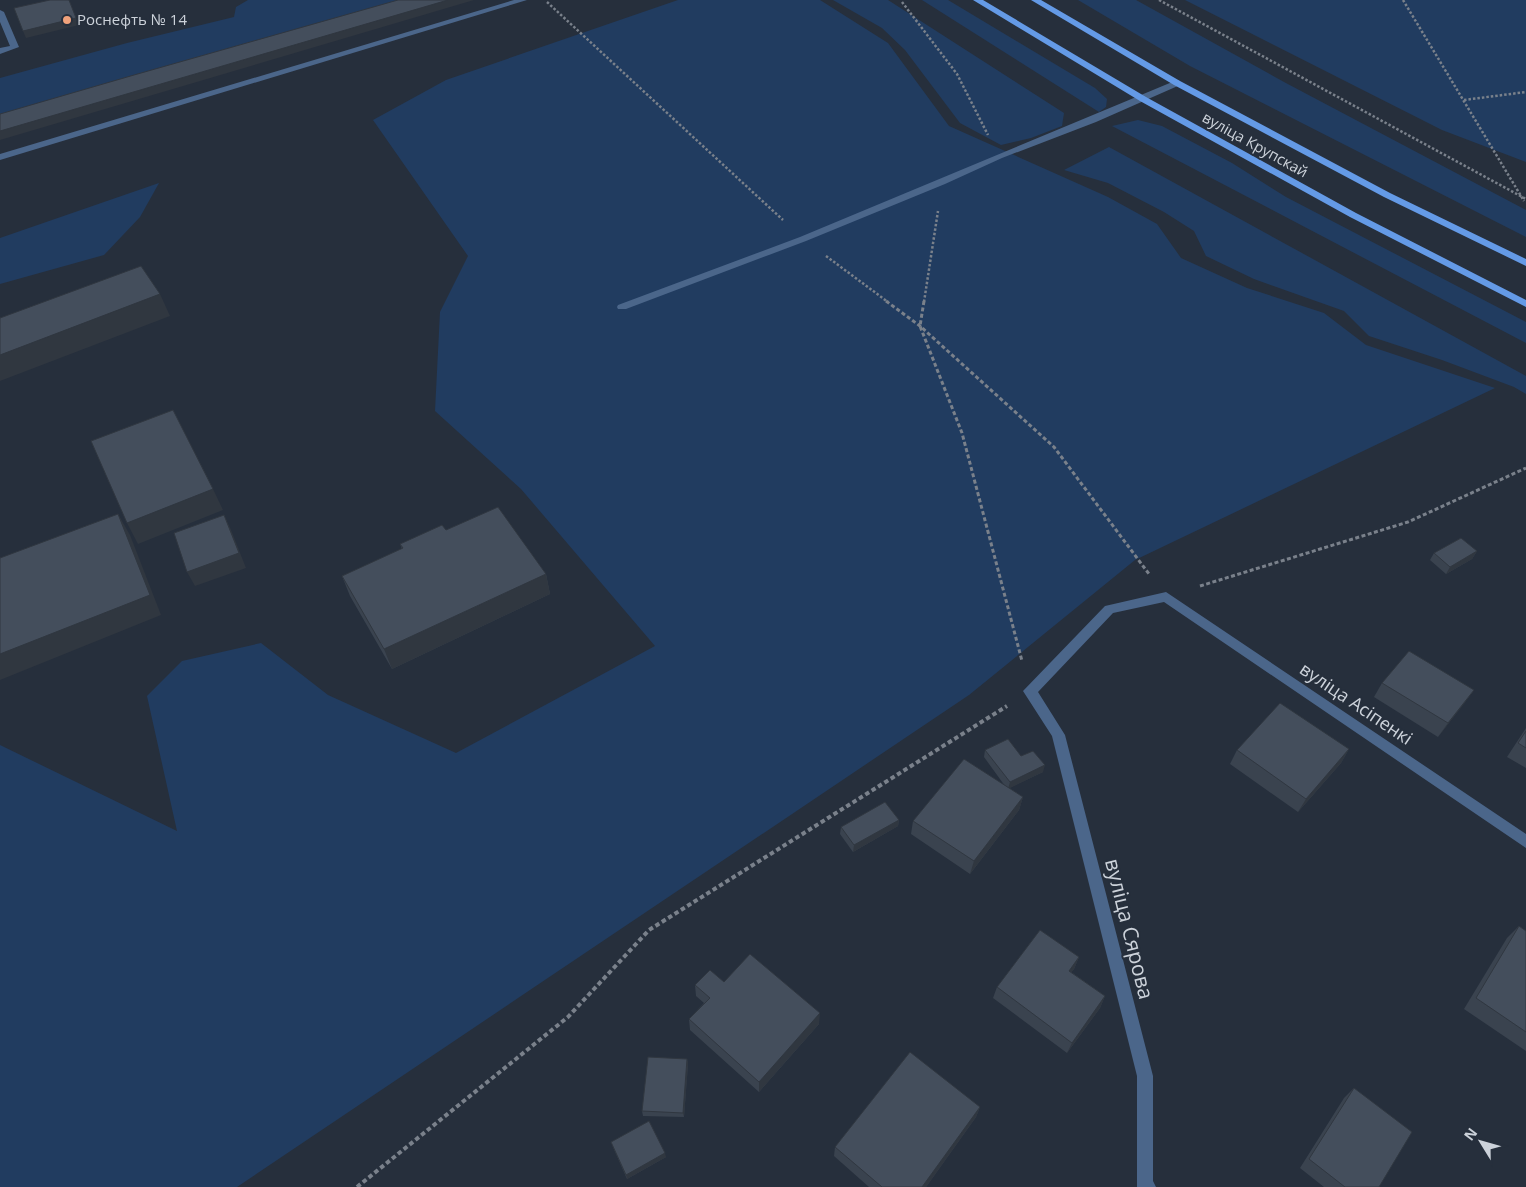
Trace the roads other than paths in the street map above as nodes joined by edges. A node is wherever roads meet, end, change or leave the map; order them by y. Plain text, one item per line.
1 (523, 0) edge
2 (977, 0) edge
3 (1035, 0) edge
4 (0, 12) edge
5 (0, 51) edge
6 (1177, 83) junction
7 (1143, 99) junction
8 (0, 157) edge
9 (1526, 263) edge
10 (1526, 304) edge
11 (622, 307) dead end
12 (1166, 597) joint
13 (1526, 842) edge
14 (1146, 1186) edge

1 - 8 street
2 - 7 main road, вуліца Крупскай
3 - 6 main road, вуліца Крупскай
4 - 5 street
6 - 7 street
6 - 9 main road, вуліца Крупскай
7 - 10 main road, вуліца Крупскай
7 - 11 street
12 - 13 street, вуліца Асіпенкі
12 - 14 street, вуліца Сярова

